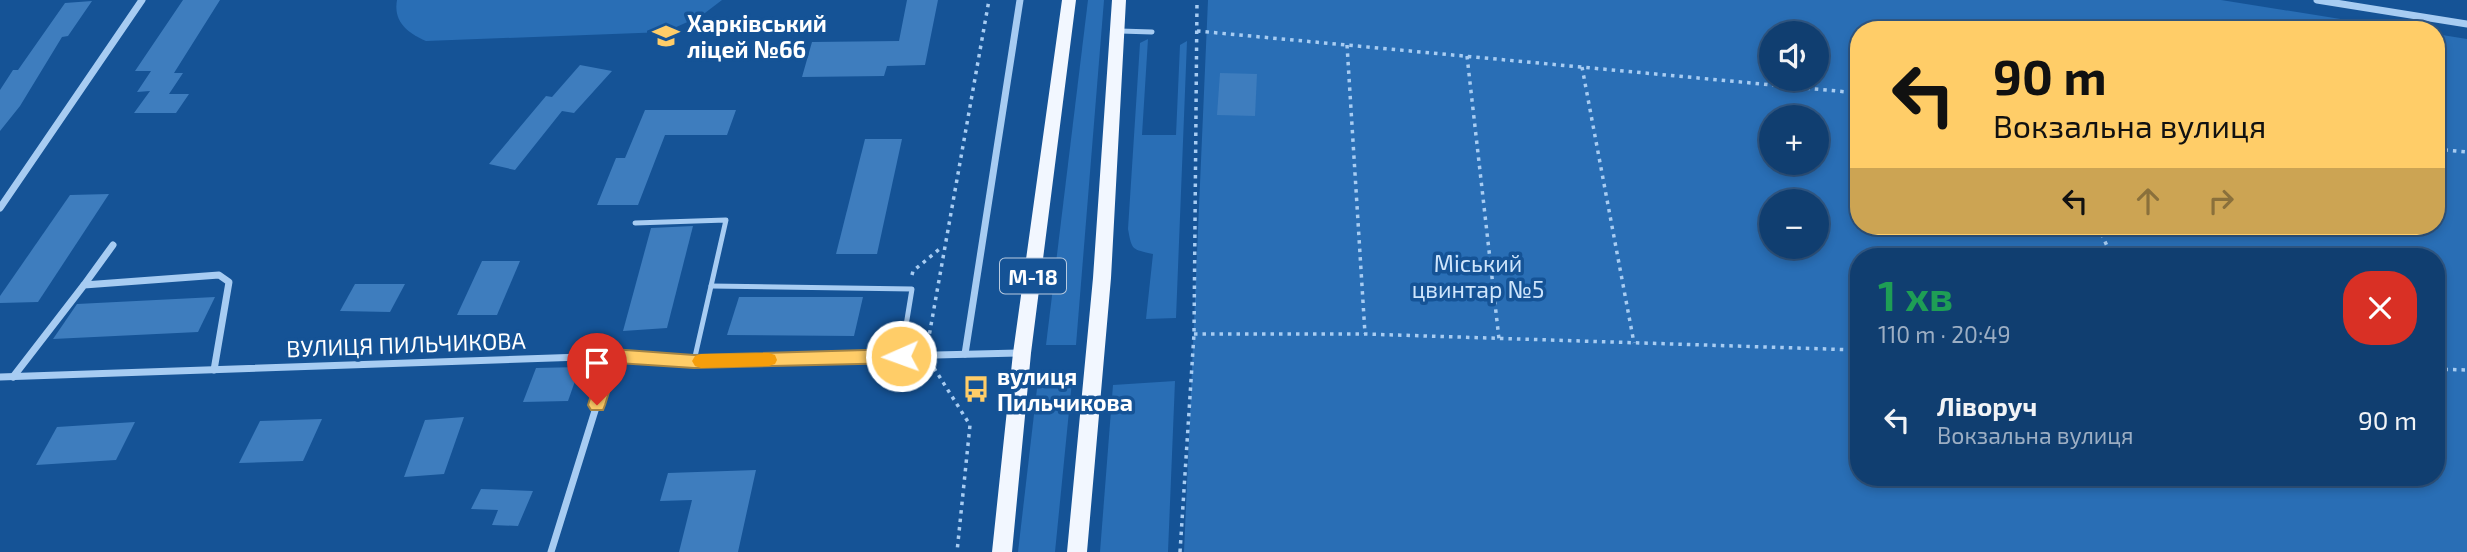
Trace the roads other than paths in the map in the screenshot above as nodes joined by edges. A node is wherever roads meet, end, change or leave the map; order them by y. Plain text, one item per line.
1 (142, 0) edge
2 (1020, 0) edge
3 (1069, 0) edge
4 (1119, 0) edge
5 (2317, 0) edge
6 (2467, 24) edge
7 (1117, 31) junction
8 (1152, 32) dead end
9 (0, 208) edge
10 (635, 222) dead end
11 (113, 245) dead end
12 (84, 285) junction
13 (711, 286) junction
14 (1022, 353) junction
15 (965, 354) junction
16 (612, 356) junction
17 (901, 356) junction
18 (694, 361) junction
19 (214, 370) junction
20 (0, 377) edge
21 (13, 377) junction
22 (551, 552) edge
23 (1002, 552) edge
24 (1077, 552) edge

1 - 9 street
2 - 15 street
3 - 14 main road, М-18
4 - 7 main road
5 - 6 street
7 - 8 lane
7 - 24 main road
10 - 13 lane
11 - 12 street
12 - 19 street
12 - 21 street
13 - 17 lane
13 - 18 lane
14 - 15 street, ВУЛИЦЯ ПИЛЬЧИКОВА
14 - 23 main road, М-18
15 - 17 street, ВУЛИЦЯ ПИЛЬЧИКОВА
16 - 18 street, ВУЛИЦЯ ПИЛЬЧИКОВА
16 - 19 street, ВУЛИЦЯ ПИЛЬЧИКОВА
16 - 22 street
17 - 18 street, ВУЛИЦЯ ПИЛЬЧИКОВА
19 - 21 street, ВУЛИЦЯ ПИЛЬЧИКОВА
20 - 21 street, ВУЛИЦЯ ПИЛЬЧИКОВА

